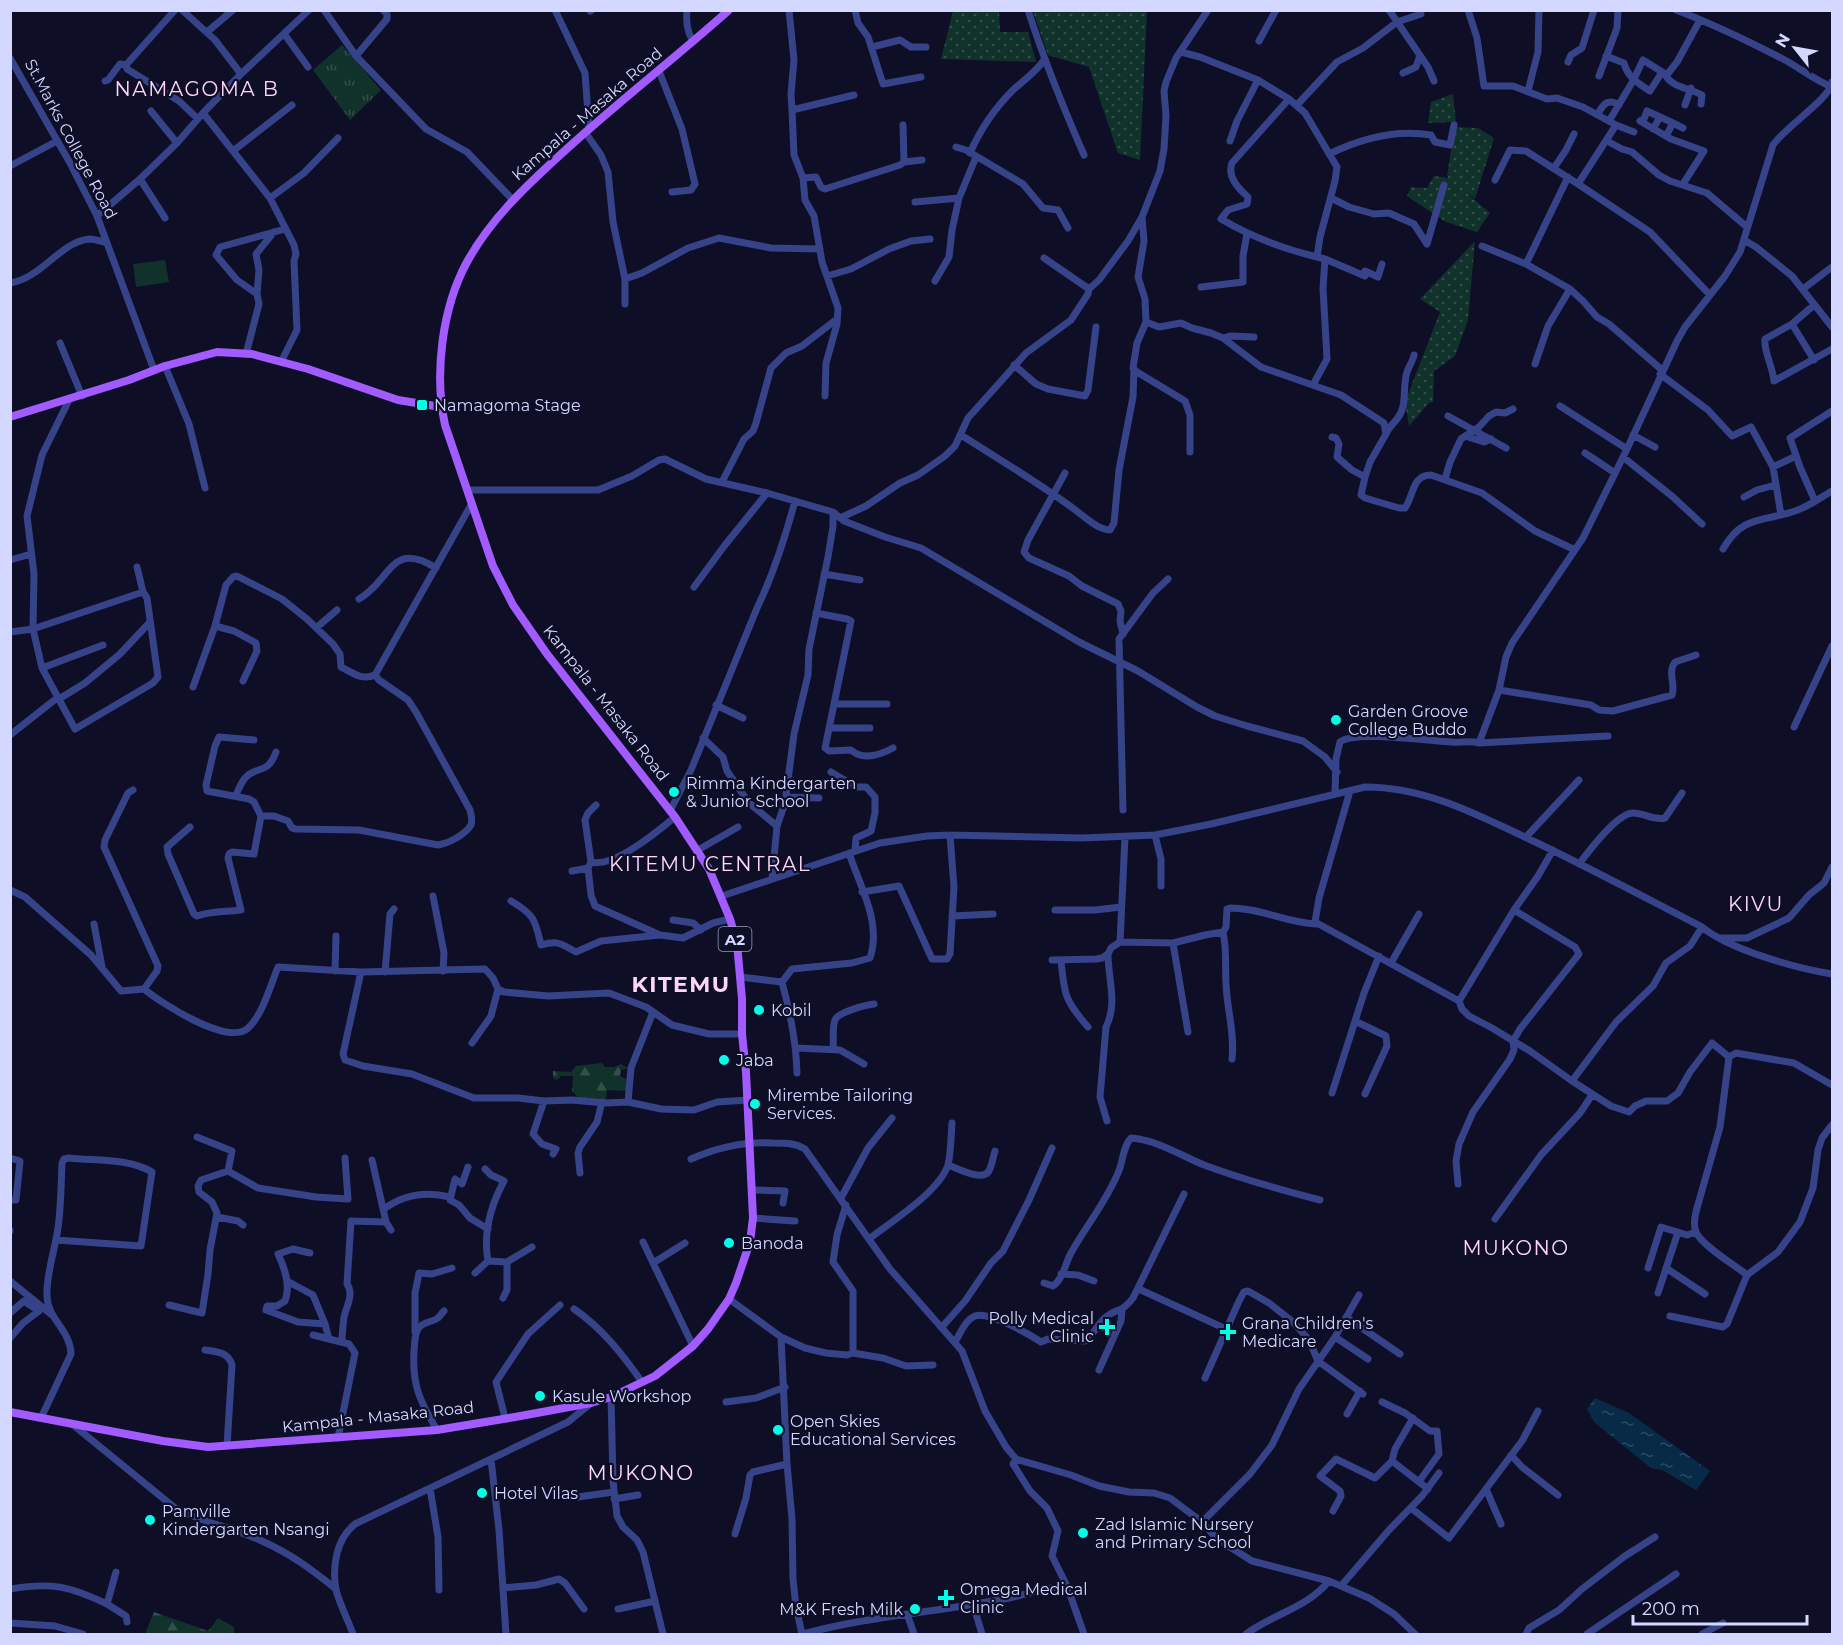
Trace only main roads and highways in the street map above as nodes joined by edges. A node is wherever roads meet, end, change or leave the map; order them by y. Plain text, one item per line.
1 (729, 10) edge
2 (441, 407) junction
3 (10, 417) edge
4 (10, 1412) edge

1 - 2 main road, Kampala - Masaka Road / A2
2 - 3 main road
2 - 4 main road, Kampala - Masaka Road / A2

